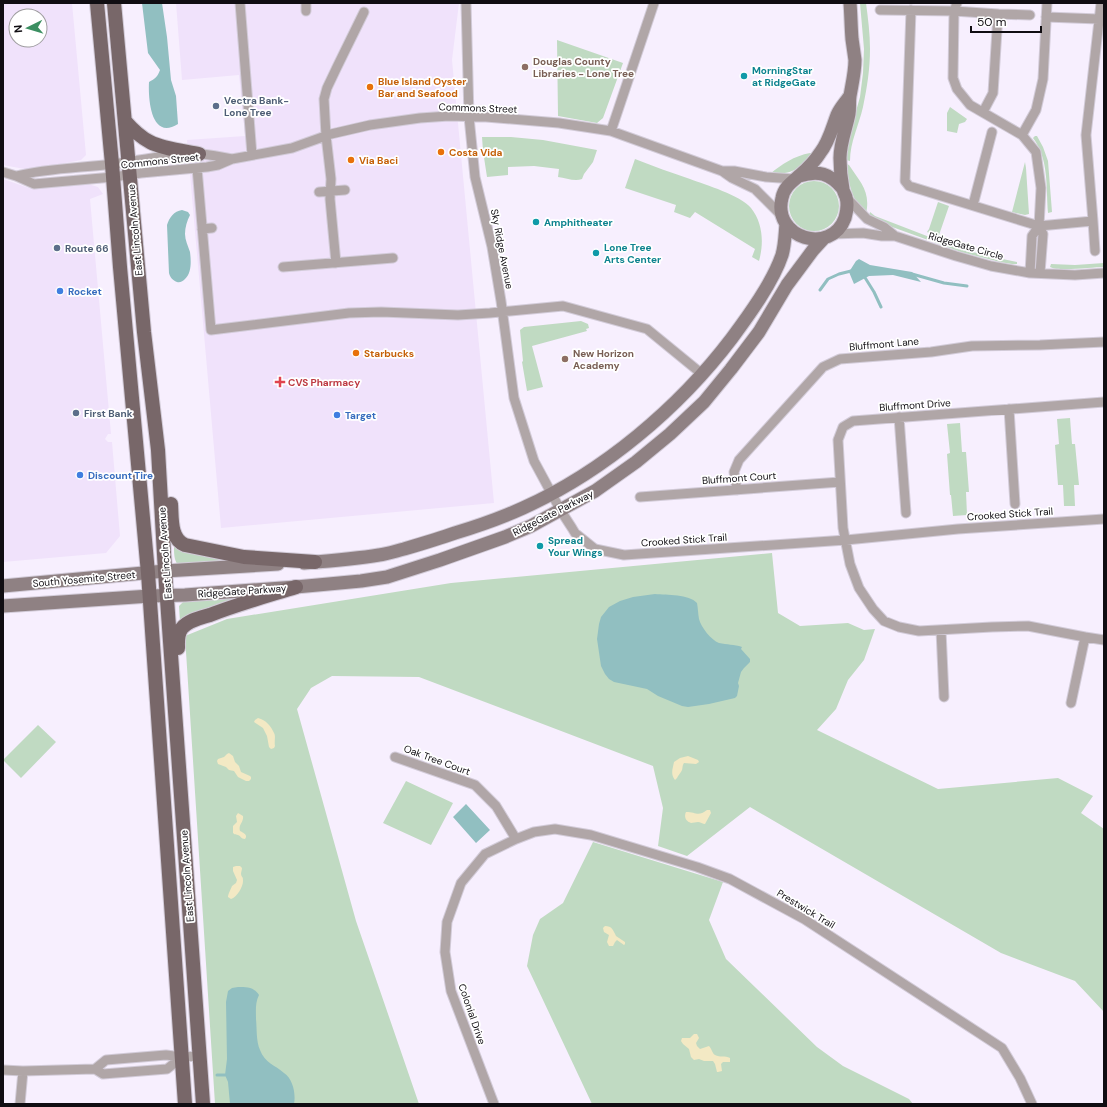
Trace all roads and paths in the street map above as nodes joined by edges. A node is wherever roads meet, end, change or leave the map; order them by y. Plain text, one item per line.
1 (97, 3) edge
2 (114, 3) edge
3 (240, 3) edge
4 (466, 3) edge
5 (654, 3) edge
6 (850, 3) edge
7 (1047, 3) edge
8 (1101, 3) edge
9 (954, 6) edge
10 (880, 10) dead end
11 (911, 10) junction
12 (364, 12) dead end
13 (998, 14) junction
14 (1030, 15) dead end
15 (1046, 17) junction
16 (1099, 19) junction
17 (850, 98) junction
18 (983, 112) junction
19 (470, 117) junction
20 (125, 121) junction
21 (611, 131) junction
22 (992, 132) dead end
23 (326, 136) junction
24 (1022, 136) junction
25 (252, 155) junction
26 (232, 159) junction
27 (198, 161) junction
28 (129, 168) junction
29 (113, 171) junction
30 (722, 171) junction
31 (3, 172) edge
32 (16, 176) junction
33 (797, 178) junction
34 (330, 190) junction
35 (345, 190) dead end
36 (319, 192) dead end
37 (845, 194) junction
38 (973, 205) junction
39 (784, 220) junction
40 (1093, 221) junction
41 (1039, 226) junction
42 (212, 228) dead end
43 (202, 229) junction
44 (828, 236) junction
45 (895, 236) junction
46 (1095, 250) dead end
47 (393, 258) dead end
48 (336, 263) junction
49 (283, 267) dead end
50 (1030, 272) junction
51 (1040, 273) junction
52 (1104, 273) edge
53 (502, 312) junction
54 (1104, 342) edge
55 (702, 374) junction
56 (1104, 402) edge
57 (1008, 409) junction
58 (899, 417) junction
59 (158, 450) junction
60 (840, 482) junction
61 (737, 490) junction
62 (551, 493) junction
63 (640, 497) dead end
64 (1015, 504) dead end
65 (561, 511) junction
66 (906, 513) dead end
67 (1104, 519) edge
68 (846, 540) junction
69 (315, 562) junction
70 (165, 571) junction
71 (148, 573) junction
72 (3, 586) edge
73 (296, 588) junction
74 (167, 595) junction
75 (150, 596) junction
76 (3, 606) edge
77 (941, 630) junction
78 (1085, 637) junction
79 (1104, 640) edge
80 (944, 697) dead end
81 (1071, 703) dead end
82 (395, 756) dead end
83 (180, 780) junction
84 (516, 839) junction
85 (200, 1056) junction
86 (182, 1057) junction
87 (96, 1069) junction
88 (3, 1070) edge
89 (23, 1071) junction
90 (20, 1104) edge
91 (185, 1104) edge
92 (203, 1104) edge
93 (494, 1104) edge
94 (1032, 1104) edge

1 - 29 main road, East Lincoln Avenue
2 - 20 main road, East Lincoln Avenue
3 - 25 street
4 - 19 street, Sky Ridge Avenue
5 - 21 street
6 - 17 main road, RidgeGate Parkway
7 - 15 street
8 - 16 street
9 - 11 street
9 - 13 street
9 - 18 street
10 - 11 street
11 - 38 street
12 - 23 street
13 - 14 street
13 - 18 street
15 - 16 street
15 - 24 street
16 - 40 street
17 - 33 main road, RidgeGate Parkway
17 - 37 main road, RidgeGate Parkway
18 - 24 street
19 - 21 street, Commons Street
19 - 23 street, Commons Street
19 - 53 street, Sky Ridge Avenue
20 - 27 main road
20 - 28 main road, East Lincoln Avenue
21 - 30 street, Commons Street
22 - 38 street
23 - 25 street, Commons Street
23 - 34 street
24 - 41 street
25 - 26 street, Commons Street
26 - 27 street, Commons Street
26 - 27 street, Commons Street
27 - 28 street, Commons Street
27 - 28 street, Commons Street
27 - 43 street
28 - 29 street, Commons Street
28 - 29 street, Commons Street
28 - 59 main road, East Lincoln Avenue
29 - 32 street
29 - 32 street
29 - 71 main road, East Lincoln Avenue
30 - 33 street, Commons Street
30 - 39 street, Commons Street
31 - 32 street
33 - 37 main road
33 - 39 main road, RidgeGate Parkway
34 - 35 street
34 - 36 street
34 - 48 street
37 - 44 main road, RidgeGate Parkway
37 - 45 street, RidgeGate Circle
38 - 41 street
39 - 44 main road
39 - 55 main road, RidgeGate Parkway
40 - 41 street
40 - 46 street
41 - 50 street
41 - 51 street
42 - 43 street
43 - 53 street
44 - 45 street, RidgeGate Circle
44 - 65 main road, RidgeGate Parkway
45 - 50 street, RidgeGate Circle
47 - 48 street
48 - 49 street
50 - 51 street, RidgeGate Circle
51 - 52 street, RidgeGate Circle
53 - 55 street
53 - 62 street, Sky Ridge Avenue
54 - 61 street, Bluffmont Lane
55 - 62 main road, RidgeGate Parkway
56 - 57 street, Bluffmont Drive
57 - 58 street, Bluffmont Drive
57 - 64 street
58 - 60 street, Bluffmont Drive
58 - 66 street
59 - 69 main road
59 - 70 main road, East Lincoln Avenue
60 - 61 street, Bluffmont Court
60 - 68 street, Bluffmont Drive
61 - 63 street, Bluffmont Court
62 - 65 street, Crooked Stick Trail
62 - 69 main road, RidgeGate Parkway
65 - 68 street, Crooked Stick Trail
65 - 73 main road, RidgeGate Parkway
67 - 68 street, Crooked Stick Trail
68 - 77 street
69 - 70 main road, RidgeGate Parkway
70 - 71 main road, South Yosemite Street
70 - 74 main road, East Lincoln Avenue
71 - 72 main road, South Yosemite Street
71 - 75 main road, East Lincoln Avenue
73 - 74 main road, RidgeGate Parkway
73 - 83 main road
74 - 75 main road, RidgeGate Parkway
74 - 83 main road, East Lincoln Avenue
75 - 76 main road, South Yosemite Street
75 - 86 main road, East Lincoln Avenue
77 - 78 street
77 - 80 street
78 - 79 street
78 - 81 street
82 - 84 street, Oak Tree Court
83 - 85 main road, East Lincoln Avenue
84 - 93 street, Colonial Drive
84 - 94 street, Prestwick Trail
85 - 86 street
85 - 92 main road, East Lincoln Avenue
86 - 87 street
86 - 87 street
86 - 91 main road, East Lincoln Avenue
87 - 89 street
88 - 89 street
89 - 90 street

